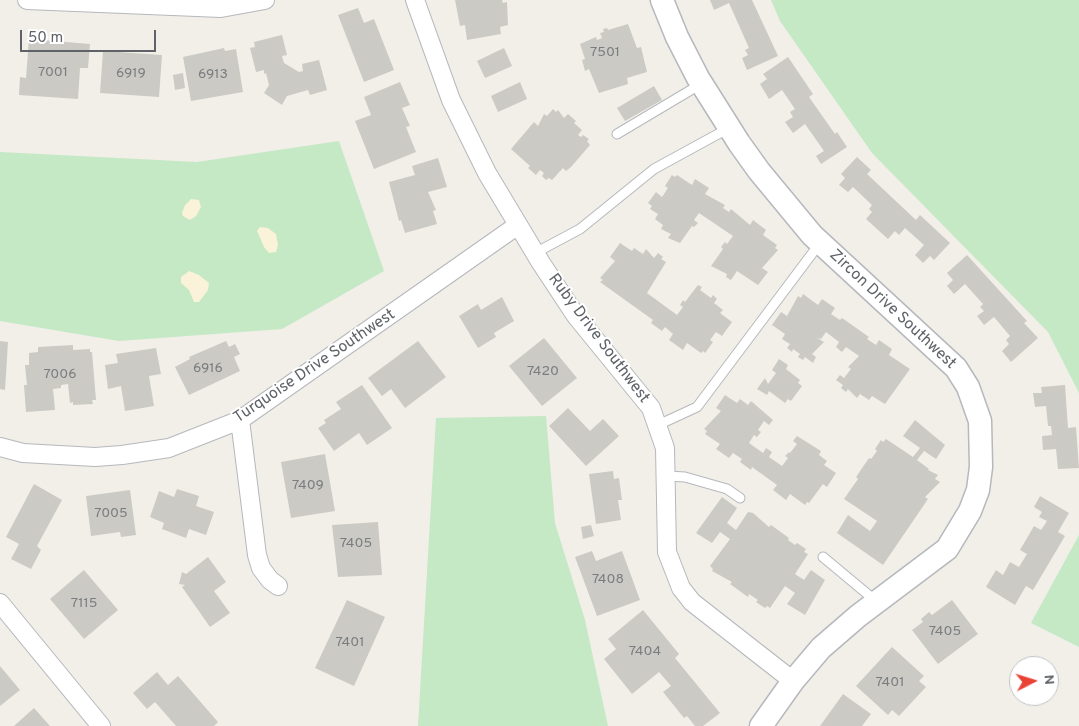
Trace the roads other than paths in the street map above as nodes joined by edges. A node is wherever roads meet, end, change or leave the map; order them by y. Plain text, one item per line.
1 (27, 0) edge
2 (265, 0) edge
3 (415, 0) edge
4 (662, 0) edge
5 (702, 84) junction
6 (729, 128) junction
7 (617, 134) dead end
8 (518, 225) junction
9 (820, 243) junction
10 (534, 253) junction
11 (240, 420) junction
12 (658, 426) junction
13 (0, 448) edge
14 (666, 476) junction
15 (740, 498) dead end
16 (823, 557) dead end
17 (278, 586) dead end
18 (877, 602) junction
19 (0, 603) edge
20 (793, 682) junction
21 (101, 726) edge
22 (762, 726) edge

1 - 2 street
3 - 8 street, Ruby Drive Southwest
4 - 5 street, Zircon Drive Southwest
5 - 6 street, Zircon Drive Southwest
5 - 7 lane
6 - 9 street, Zircon Drive Southwest
6 - 10 lane
8 - 10 street, Ruby Drive Southwest
8 - 11 street, Turquoise Drive Southwest
9 - 12 lane
9 - 18 street, Zircon Drive Southwest
10 - 12 street, Ruby Drive Southwest
11 - 13 street, Turquoise Drive Southwest
11 - 17 street
12 - 14 street, Ruby Drive Southwest
14 - 15 lane
14 - 20 street, Ruby Drive Southwest
16 - 18 lane
18 - 20 street, Zircon Drive Southwest
19 - 21 street
20 - 22 street, Zircon Drive Southwest

